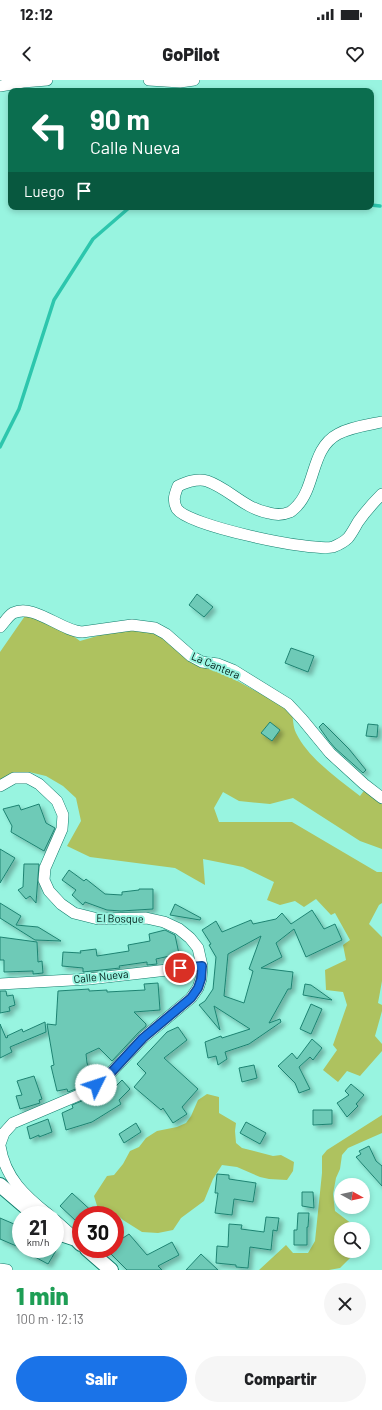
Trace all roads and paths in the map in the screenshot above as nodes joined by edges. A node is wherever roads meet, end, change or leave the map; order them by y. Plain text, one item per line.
1 (47, 80) edge
2 (149, 80) edge
3 (194, 80) edge
4 (181, 81) edge
5 (0, 86) edge
6 (382, 422) edge
7 (382, 494) edge
8 (0, 627) edge
9 (0, 786) edge
10 (382, 798) edge
11 (202, 966) junction
12 (0, 984) edge
13 (0, 1145) edge
14 (0, 1185) edge
15 (24, 1206) edge
16 (38, 1206) edge
17 (64, 1228) edge
18 (72, 1236) edge
19 (97, 1258) edge
20 (0, 1269) edge
21 (7, 1270) edge
22 (111, 1270) edge

1 - 5 street
2 - 4 street
3 - 4 street
6 - 7 street
8 - 10 street, La Cantera
9 - 11 street, El Bosque
11 - 12 street, Calle Nueva
11 - 13 street, El Bosque
13 - 16 street, El Bosque
14 - 15 street
17 - 18 street
19 - 22 street
20 - 21 street

